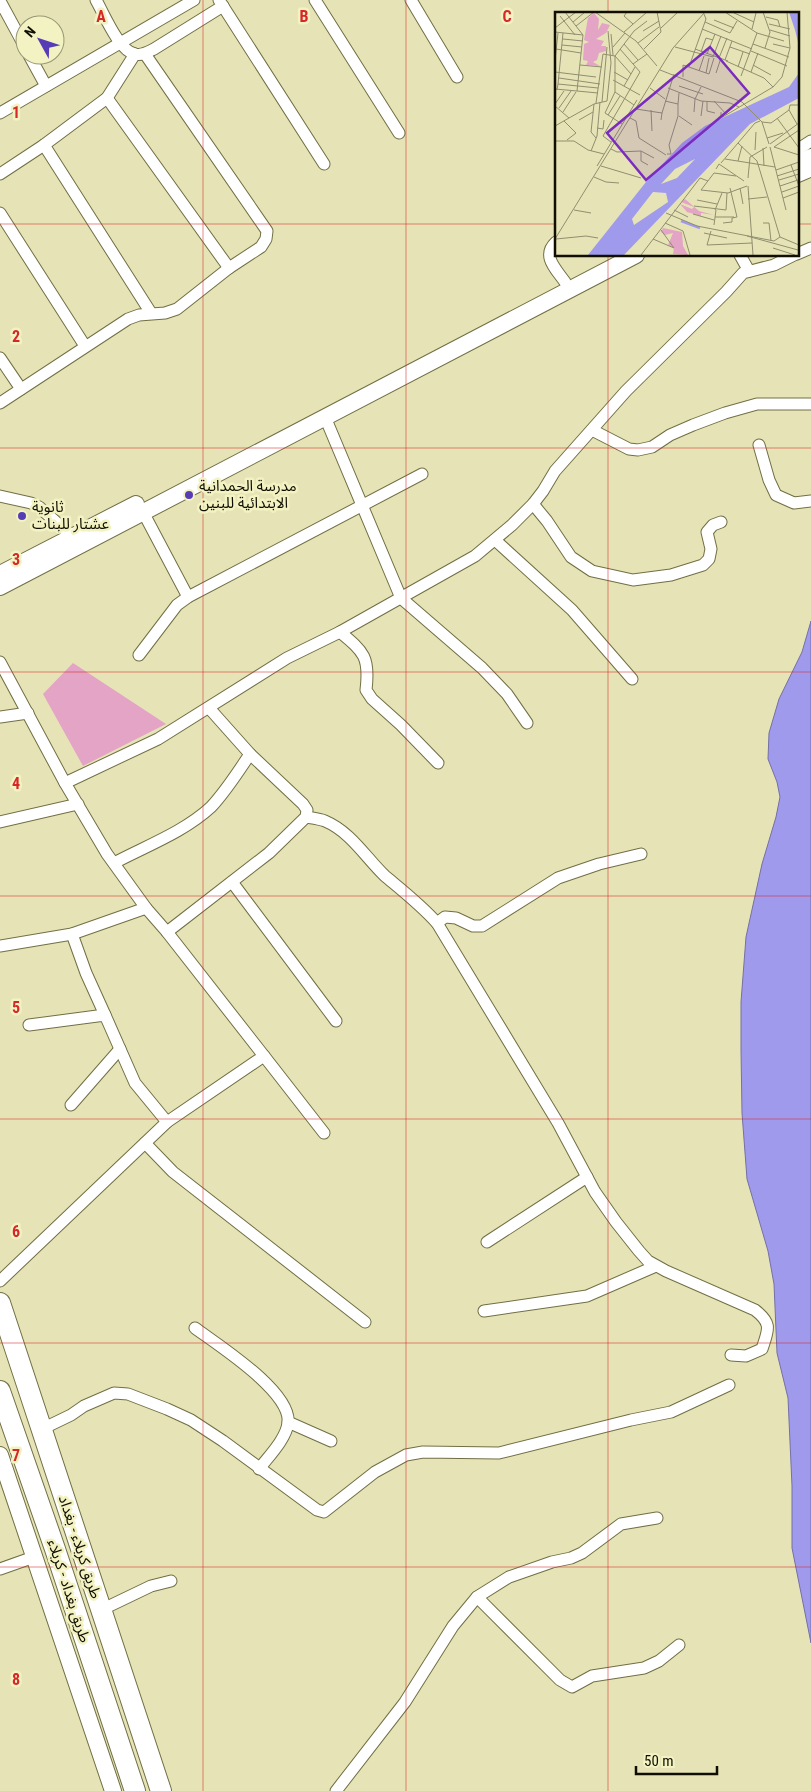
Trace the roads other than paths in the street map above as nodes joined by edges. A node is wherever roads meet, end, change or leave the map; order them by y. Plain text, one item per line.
1 (96, 0) edge
2 (315, 0) edge
3 (411, 0) edge
4 (0, 1) edge
5 (190, 1) edge
6 (221, 3) edge
7 (15, 29) edge
8 (120, 43) junction
9 (140, 54) junction
10 (34, 65) edge
11 (457, 77) dead end
12 (46, 86) junction
13 (107, 98) junction
14 (0, 113) edge
15 (400, 133) dead end
16 (811, 141) edge
17 (44, 145) junction
18 (798, 149) edge
19 (811, 157) edge
20 (324, 164) dead end
21 (798, 164) edge
22 (811, 170) edge
23 (0, 174) edge
24 (798, 176) edge
25 (0, 213) edge
26 (555, 243) edge
27 (811, 248) edge
28 (798, 253) edge
29 (612, 256) edge
30 (634, 256) edge
31 (741, 256) edge
32 (791, 256) edge
33 (229, 268) junction
34 (749, 271) junction
35 (565, 282) junction
36 (151, 313) junction
37 (85, 346) junction
38 (0, 358) edge
39 (21, 389) junction
40 (0, 402) edge
41 (811, 404) edge
42 (325, 417) junction
43 (592, 430) junction
44 (759, 445) dead end
45 (422, 474) dead end
46 (0, 496) edge
47 (811, 501) edge
48 (533, 504) junction
49 (362, 506) junction
50 (143, 512) junction
51 (722, 522) dead end
52 (72, 536) junction
53 (495, 540) junction
54 (0, 575) edge
55 (0, 587) edge
56 (188, 597) junction
57 (401, 598) junction
58 (340, 632) junction
59 (139, 655) dead end
60 (0, 662) edge
61 (632, 679) dead end
62 (209, 708) junction
63 (28, 713) junction
64 (0, 717) edge
65 (527, 723) dead end
66 (250, 754) junction
67 (438, 763) dead end
68 (66, 783) junction
69 (78, 804) junction
70 (306, 817) junction
71 (0, 822) edge
72 (641, 854) dead end
73 (114, 863) junction
74 (232, 882) junction
75 (146, 908) junction
76 (436, 923) junction
77 (167, 932) junction
78 (72, 934) junction
79 (0, 946) edge
80 (105, 1015) junction
81 (336, 1021) dead end
82 (29, 1025) dead end
83 (120, 1049) junction
84 (264, 1056) junction
85 (71, 1105) dead end
86 (167, 1122) junction
87 (324, 1133) dead end
88 (145, 1143) junction
89 (587, 1177) junction
90 (487, 1242) dead end
91 (656, 1266) junction
92 (0, 1282) edge
93 (0, 1303) edge
94 (484, 1311) dead end
95 (365, 1322) dead end
96 (195, 1328) dead end
97 (731, 1355) dead end
98 (729, 1385) dead end
99 (0, 1391) edge
100 (10, 1421) junction
101 (288, 1422) junction
102 (40, 1424) junction
103 (331, 1441) dead end
104 (0, 1455) edge
105 (52, 1459) junction
106 (27, 1468) junction
107 (259, 1468) junction
108 (657, 1518) dead end
109 (34, 1557) junction
110 (0, 1569) edge
111 (171, 1581) dead end
112 (477, 1597) junction
113 (101, 1610) junction
114 (679, 1645) dead end
115 (113, 1791) edge
116 (135, 1791) edge
117 (161, 1791) edge
118 (336, 1791) edge

1 - 8 street
2 - 15 street
3 - 11 street
4 - 7 street
5 - 8 street
6 - 9 street
6 - 20 street
8 - 9 street
8 - 12 street
9 - 13 street
9 - 33 street
10 - 12 street
12 - 14 street
13 - 17 street
13 - 33 street
16 - 18 street
17 - 23 street
17 - 36 street
19 - 21 main road
22 - 24 street
25 - 37 street
26 - 35 street
27 - 28 street
29 - 35 main road
30 - 42 main road
31 - 34 street
32 - 34 street
33 - 36 street
34 - 43 street
35 - 52 main road
36 - 37 street
37 - 39 street
38 - 39 street
39 - 40 street
41 - 43 street
42 - 49 street
42 - 50 main road
43 - 48 street
44 - 47 street
45 - 49 street
46 - 52 street
48 - 51 street
48 - 53 street
49 - 56 street
49 - 57 street
50 - 55 main road
50 - 56 street
52 - 54 main road
53 - 57 street
53 - 61 street
56 - 59 street
57 - 58 street
57 - 65 street
58 - 62 street
58 - 67 street
60 - 63 street
62 - 66 street
62 - 68 street
63 - 64 street
63 - 68 street
66 - 70 street
66 - 73 street
68 - 69 street
69 - 71 street
69 - 73 street
70 - 74 street
70 - 76 street
72 - 76 street
73 - 75 street
74 - 77 street
74 - 81 street
75 - 77 street
75 - 78 street
76 - 89 street
77 - 84 street
78 - 79 street
78 - 80 street
80 - 82 street
80 - 83 street
83 - 85 street
83 - 86 street
84 - 86 street
84 - 87 street
86 - 88 street
88 - 92 street
88 - 95 street
89 - 90 street
89 - 91 street
91 - 94 street
91 - 97 street
93 - 102 highway, طريق كربلاء - بغداد
96 - 101 street
98 - 107 street
99 - 100 highway, طريق بغداد - كربلاء
100 - 102 highway
100 - 106 highway, طريق بغداد - كربلاء
101 - 103 street
101 - 107 street
102 - 105 highway, طريق كربلاء - بغداد
102 - 107 street
104 - 109 main road
105 - 106 highway
105 - 113 highway, طريق كربلاء - بغداد
106 - 116 highway, طريق بغداد - كربلاء
108 - 112 street
109 - 110 street
109 - 115 main road
111 - 113 street
112 - 114 street
112 - 118 street
113 - 117 highway, طريق كربلاء - بغداد

